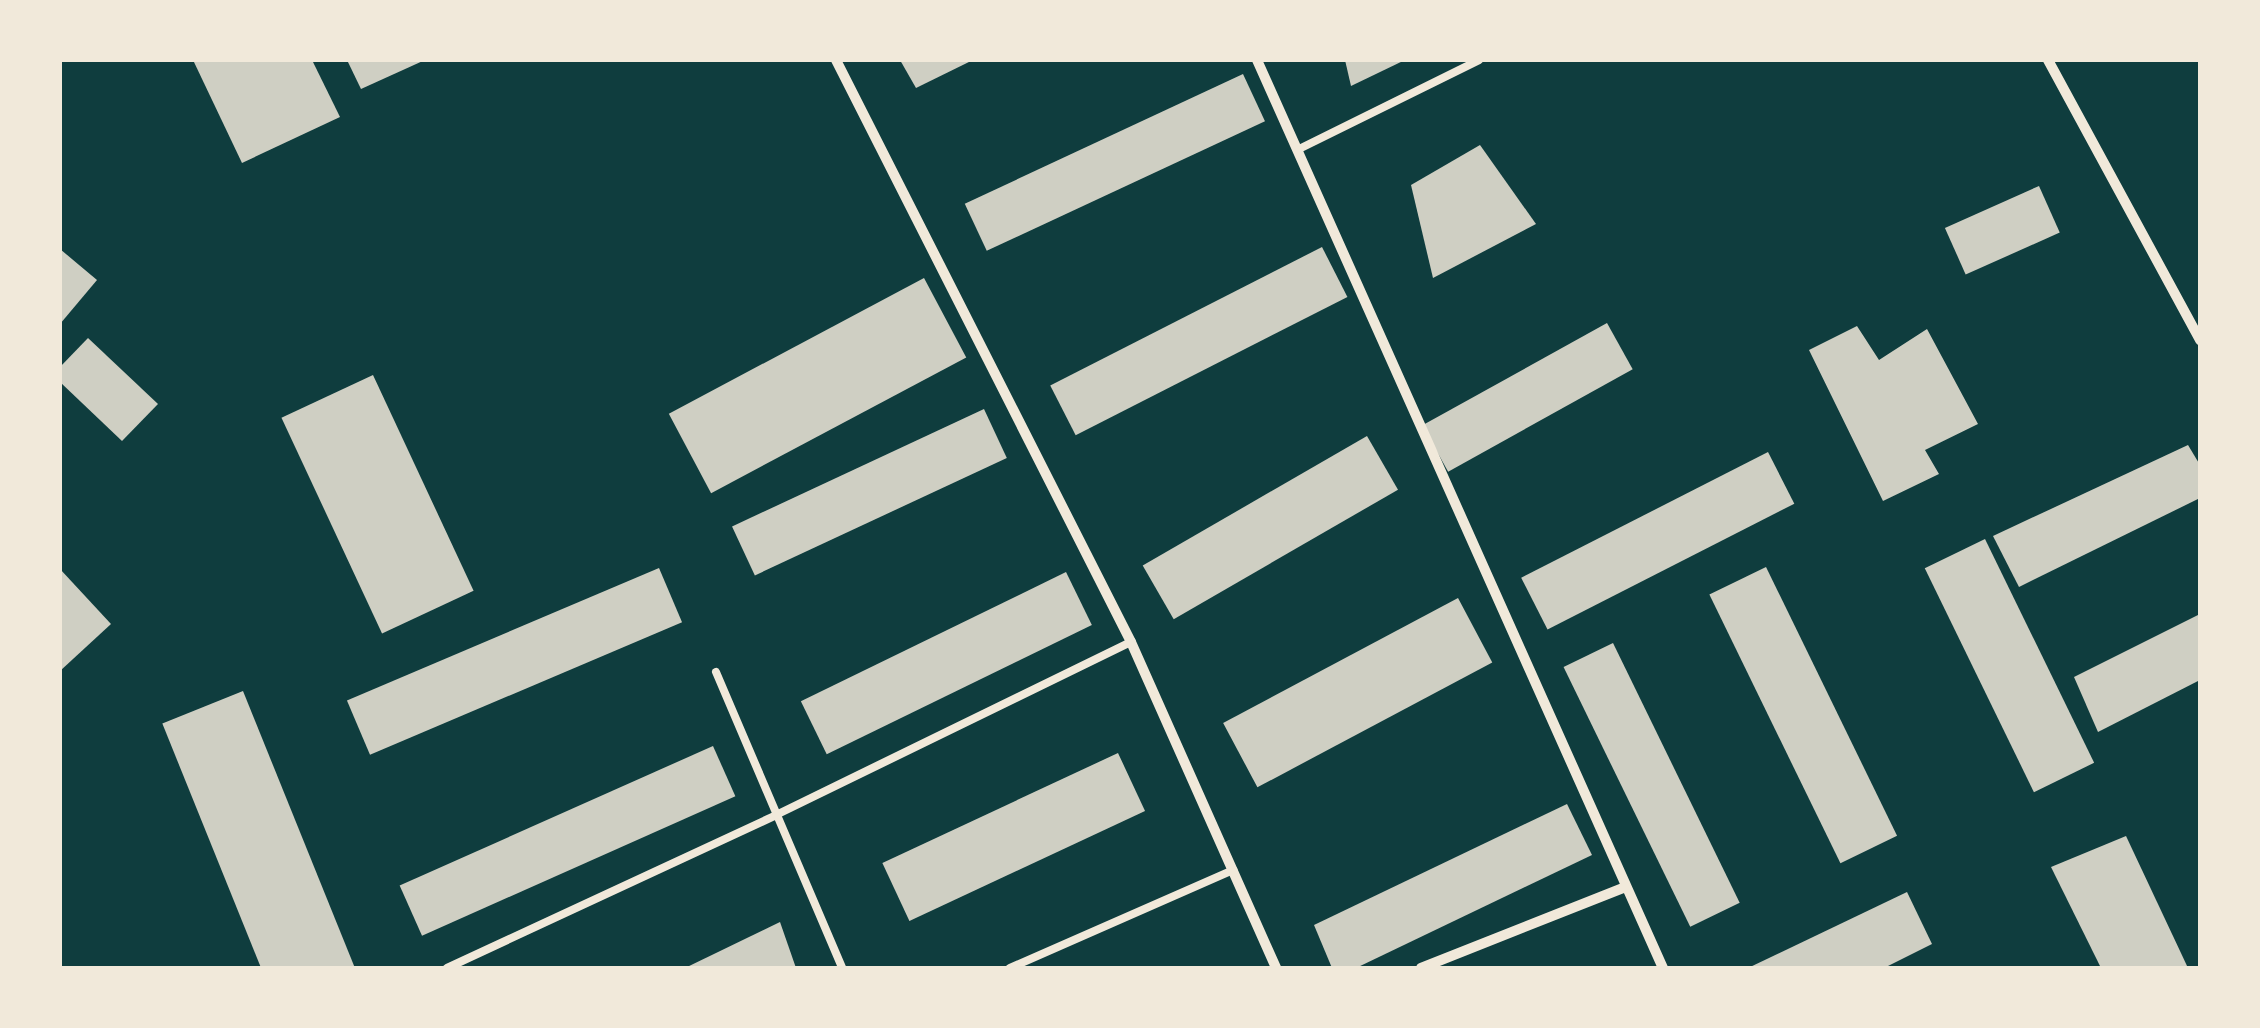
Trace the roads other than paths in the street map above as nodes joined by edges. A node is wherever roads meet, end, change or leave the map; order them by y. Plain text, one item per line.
1 (836, 60) edge
2 (1256, 60) edge
3 (1479, 60) edge
4 (2048, 60) edge
5 (1297, 150) junction
6 (2200, 340) edge
7 (1131, 642) junction
8 (716, 672) dead end
9 (776, 815) junction
10 (1233, 870) junction
11 (1626, 887) junction
12 (447, 968) edge
13 (842, 968) edge
14 (1010, 968) edge
15 (1276, 968) edge
16 (1421, 968) edge
17 (1662, 968) edge

1 - 7 street
2 - 5 street
3 - 5 lane
4 - 6 street
5 - 11 street
7 - 9 lane
7 - 10 street
8 - 9 lane
9 - 12 lane
9 - 13 lane
10 - 14 lane
10 - 15 street
11 - 16 street
11 - 17 street

